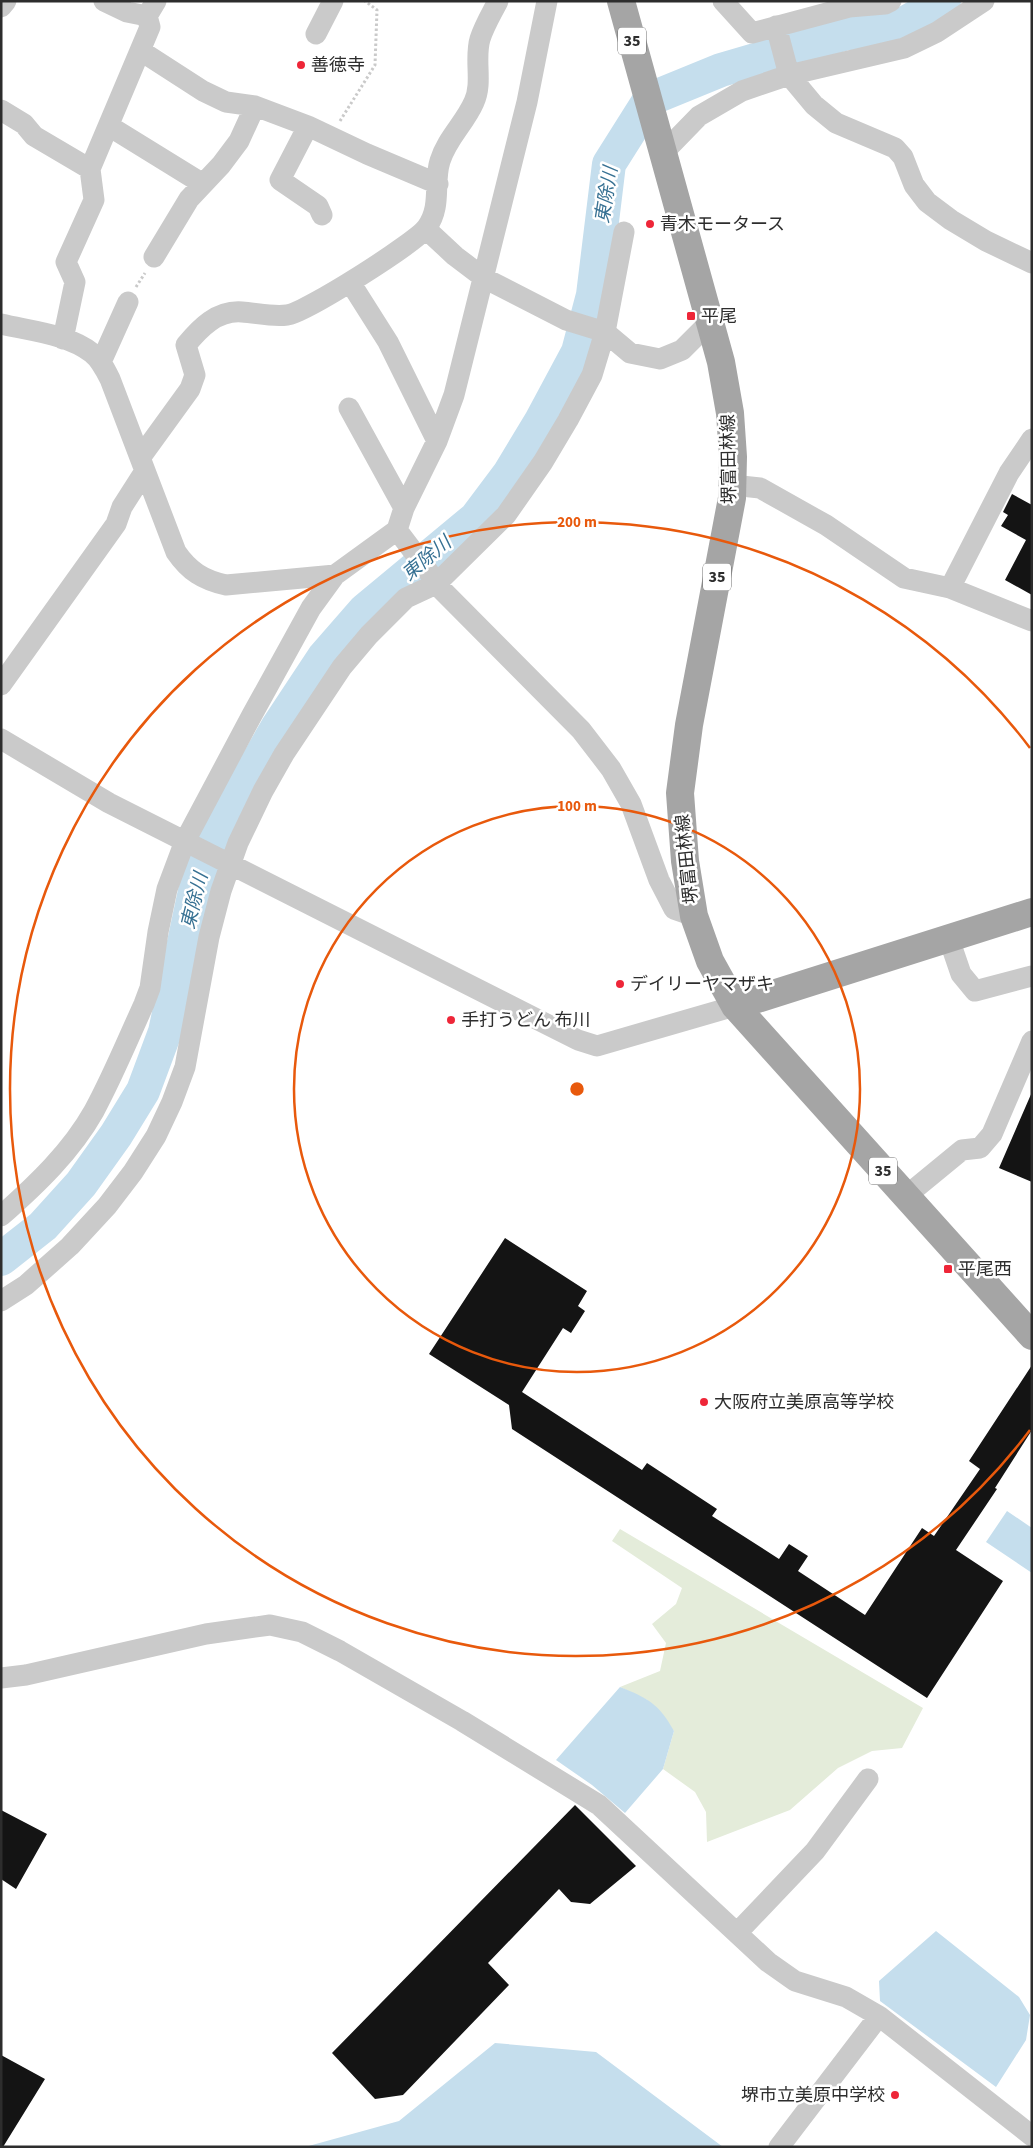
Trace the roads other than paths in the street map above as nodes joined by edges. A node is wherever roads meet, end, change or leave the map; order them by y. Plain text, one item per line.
1 (6, 1) edge
2 (104, 1) edge
3 (333, 1) edge
4 (498, 1) edge
5 (547, 1) edge
6 (621, 1) edge
7 (723, 1) edge
8 (891, 1) edge
9 (984, 1) edge
10 (1, 8) edge
11 (152, 9) edge
12 (776, 26) junction
13 (316, 34) dead end
14 (141, 51) junction
15 (789, 75) junction
16 (255, 106) junction
17 (1, 110) edge
18 (109, 126) junction
19 (308, 126) junction
20 (662, 148) junction
21 (90, 169) junction
22 (203, 184) junction
23 (438, 184) junction
24 (322, 215) dead end
25 (426, 229) junction
26 (624, 232) dead end
27 (154, 257) road end
28 (1032, 263) edge
29 (484, 278) junction
30 (354, 288) junction
31 (128, 302) road end
32 (314, 320) dead end
33 (709, 323) junction
34 (1, 324) edge
35 (604, 332) junction
36 (63, 339) junction
37 (101, 362) junction
38 (349, 408) dead end
39 (1032, 439) edge
40 (437, 441) junction
41 (143, 464) junction
42 (732, 485) junction
43 (404, 508) junction
44 (399, 535) junction
45 (335, 575) junction
46 (432, 578) junction
47 (950, 588) junction
48 (1032, 621) edge
49 (1, 685) edge
50 (1, 740) edge
51 (189, 844) junction
52 (226, 863) junction
53 (1032, 912) edge
54 (694, 916) junction
55 (949, 938) junction
56 (1032, 976) edge
57 (735, 1006) junction
58 (1032, 1041) edge
59 (906, 1196) junction
60 (1, 1216) edge
61 (1, 1301) edge
62 (1032, 1336) edge
63 (1, 1678) edge
64 (868, 1779) dead end
65 (737, 1933) junction
66 (879, 2016) junction
67 (1032, 2136) edge
68 (779, 2147) edge

1 - 10 street
2 - 11 street
3 - 13 street
4 - 23 street
5 - 29 street
6 - 20 main road, 堺富田林線 / 35
7 - 12 street
8 - 12 street
9 - 15 street
11 - 14 street
12 - 15 street
14 - 16 street
14 - 18 street
15 - 20 street
15 - 28 street
16 - 19 street
16 - 22 street
17 - 21 street
18 - 21 street
18 - 22 street
19 - 23 street
19 - 24 street
20 - 33 main road, 堺富田林線 / 35
21 - 36 street
22 - 27 street
23 - 25 street
25 - 29 street
25 - 30 street
26 - 35 street
29 - 35 street
29 - 40 street
30 - 32 street
30 - 40 street
30 - 41 street
31 - 37 street
33 - 35 street
33 - 42 main road, 堺富田林線 / 35
34 - 36 street
35 - 46 street
36 - 37 street
37 - 41 street
38 - 43 street
39 - 47 street
40 - 43 street
41 - 45 street
41 - 49 street
42 - 47 street
42 - 54 main road, 堺富田林線 / 35
43 - 44 street
44 - 45 street
44 - 46 street
45 - 51 street
46 - 52 street
46 - 54 street
47 - 48 street
50 - 51 street
51 - 52 street
51 - 60 street
52 - 57 street
52 - 61 street
53 - 55 main road
54 - 57 main road, 堺富田林線 / 35
55 - 56 street
55 - 57 main road
57 - 59 main road, 堺富田林線 / 35
58 - 59 street
59 - 62 main road, 堺富田林線 / 35
63 - 65 street
64 - 65 street
65 - 66 street
66 - 67 street
66 - 68 street

